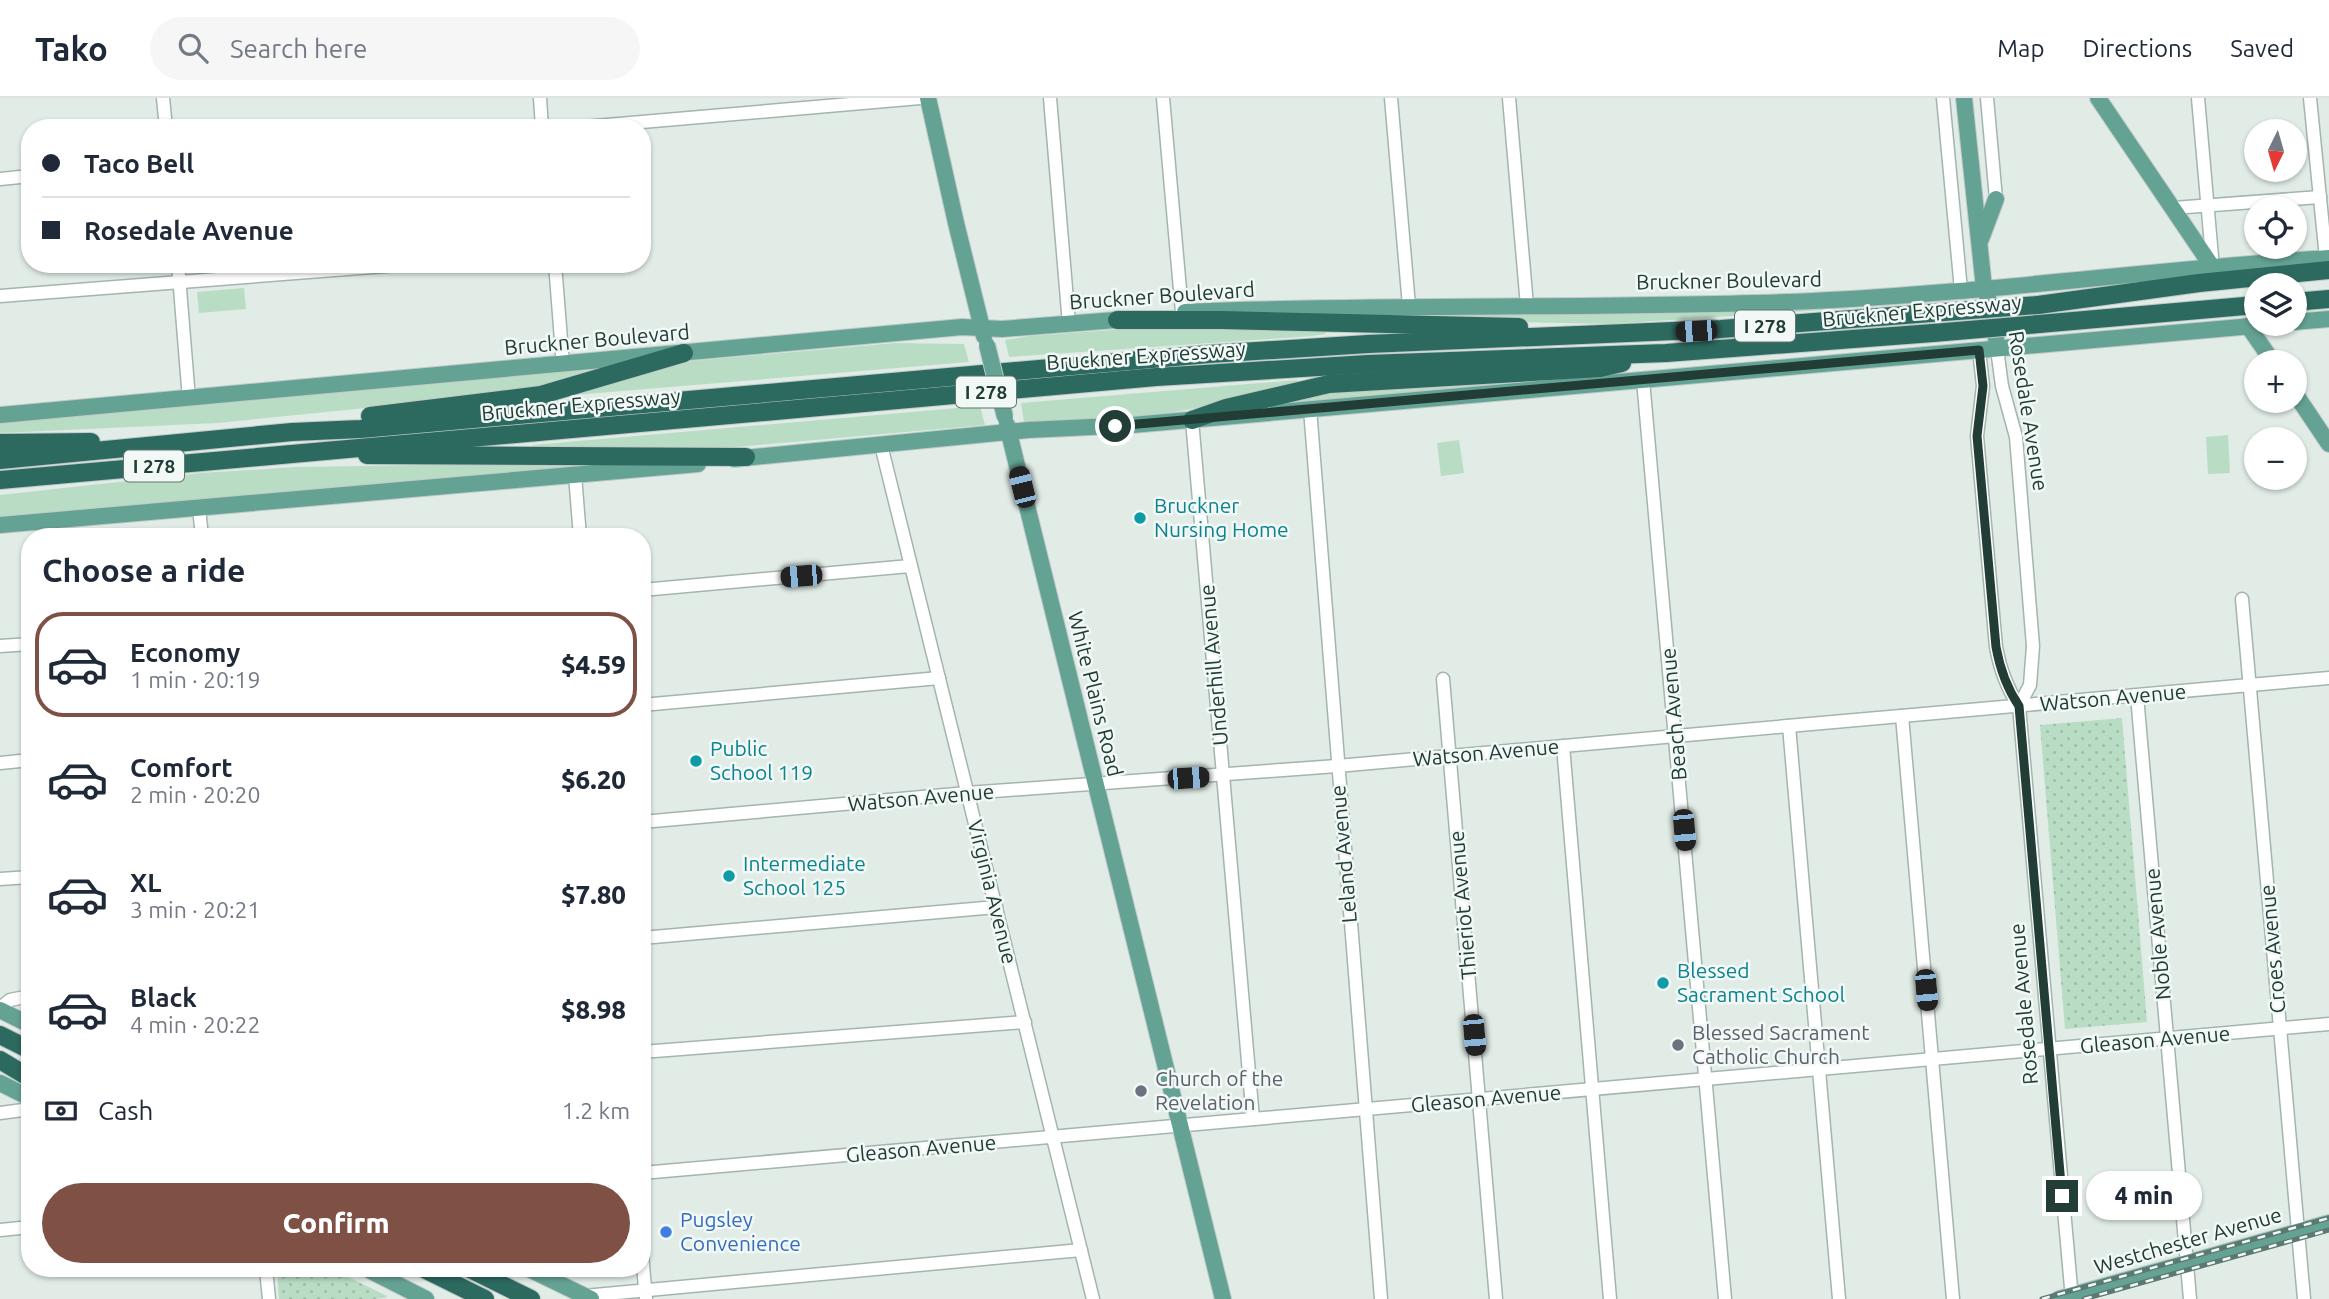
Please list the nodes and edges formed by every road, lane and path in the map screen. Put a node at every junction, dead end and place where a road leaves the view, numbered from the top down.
1 (163, 98) edge
2 (540, 98) edge
3 (920, 98) edge
4 (928, 98) edge
5 (1050, 98) edge
6 (1163, 98) edge
7 (1391, 98) edge
8 (1509, 98) edge
9 (1943, 98) edge
10 (1964, 98) edge
11 (1987, 98) edge
12 (2098, 98) edge
13 (2198, 98) edge
14 (2311, 98) edge
15 (165, 119) edge
16 (541, 119) edge
17 (651, 121) edge
18 (21, 177) edge
19 (0, 179) edge
20 (2320, 197) junction
21 (1996, 199) joint
22 (2207, 206) junction
23 (2173, 208) junction
24 (1980, 242) junction
25 (2328, 262) edge
26 (2213, 268) junction
27 (179, 273) edge
28 (289, 273) edge
29 (556, 273) edge
30 (179, 281) junction
31 (2329, 281) edge
32 (2307, 283) edge
33 (1984, 288) junction
34 (2244, 288) edge
35 (1961, 290) junction
36 (0, 296) edge
37 (2329, 299) edge
38 (2307, 301) edge
39 (2038, 305) junction
40 (1409, 306) junction
41 (1527, 306) junction
42 (2244, 306) edge
43 (1182, 312) junction
44 (2329, 319) edge
45 (1117, 320) junction
46 (2307, 321) edge
47 (1069, 324) junction
48 (2244, 326) edge
49 (1599, 335) junction
50 (985, 337) junction
51 (1997, 349) junction
52 (1979, 350) junction
53 (684, 353) junction
54 (1666, 353) junction
55 (563, 365) junction
56 (1643, 380) junction
57 (189, 399) junction
58 (2307, 407) edge
59 (1310, 409) junction
60 (0, 415) edge
61 (1192, 420) junction
62 (1007, 425) junction
63 (2325, 426) edge
64 (292, 432) junction
65 (0, 443) edge
66 (186, 444) junction
67 (2329, 444) edge
68 (881, 445) junction
69 (308, 452) junction
70 (746, 457) junction
71 (0, 460) edge
72 (575, 475) junction
73 (0, 480) edge
74 (199, 508) junction
75 (0, 525) edge
76 (201, 528) edge
77 (579, 528) edge
78 (910, 566) junction
79 (651, 589) edge
80 (2242, 599) dead end
81 (21, 645) edge
82 (0, 646) edge
83 (939, 678) junction
84 (2329, 678) edge
85 (1443, 679) dead end
86 (2250, 685) junction
87 (2137, 695) junction
88 (651, 704) edge
89 (2019, 706) junction
90 (1902, 716) junction
91 (1789, 726) junction
92 (1676, 736) junction
93 (1563, 746) junction
94 (1450, 756) junction
95 (21, 762) edge
96 (0, 763) edge
97 (1337, 766) junction
98 (1223, 775) junction
99 (1096, 784) junction
100 (967, 793) junction
101 (651, 821) edge
102 (21, 878) edge
103 (0, 879) edge
104 (996, 908) junction
105 (651, 938) edge
106 (21, 997) edge
107 (0, 1009) edge
108 (21, 1020) edge
109 (1025, 1022) junction
110 (2329, 1024) edge
111 (2280, 1029) junction
112 (0, 1035) edge
113 (2167, 1039) junction
114 (21, 1046) edge
115 (2049, 1049) junction
116 (651, 1051) edge
117 (0, 1059) edge
118 (1932, 1059) junction
119 (1819, 1069) junction
120 (21, 1071) edge
121 (1706, 1079) junction
122 (0, 1083) edge
123 (1592, 1089) junction
124 (21, 1094) edge
125 (1479, 1099) junction
126 (1366, 1109) junction
127 (21, 1111) edge
128 (0, 1113) edge
129 (1253, 1119) junction
130 (1181, 1125) junction
131 (1052, 1137) junction
132 (651, 1172) edge
133 (2329, 1223) edge
134 (21, 1228) edge
135 (0, 1230) edge
136 (2298, 1232) junction
137 (1081, 1250) junction
138 (2187, 1263) junction
139 (267, 1277) edge
140 (383, 1277) edge
141 (440, 1277) edge
142 (486, 1277) edge
143 (546, 1277) edge
144 (507, 1287) junction
145 (646, 1294) edge
146 (588, 1297) edge
147 (2067, 1298) edge
148 (269, 1299) edge
149 (426, 1299) edge
150 (485, 1299) edge
151 (531, 1299) edge
152 (539, 1299) edge
153 (1093, 1299) edge
154 (1223, 1299) edge
155 (1381, 1299) edge
156 (1496, 1299) edge
157 (1611, 1299) edge
158 (1725, 1299) edge
159 (1839, 1299) edge
160 (1953, 1299) edge
161 (2190, 1299) edge
162 (2304, 1299) edge

1 - 15 street
2 - 16 street
3 - 17 street
4 - 50 main road, White Plains Road
5 - 47 street
6 - 43 street
7 - 40 street
8 - 41 street
9 - 35 street
10 - 24 main road, Rosedale Avenue
11 - 21 street
12 - 23 main road
13 - 22 street
14 - 20 street
18 - 19 street
20 - 22 street
20 - 25 street
21 - 24 main road
22 - 23 street
22 - 26 street
23 - 26 main road
24 - 33 main road, Rosedale Avenue
25 - 26 main road, Bruckner Boulevard
25 - 39 highway
26 - 33 main road, Bruckner Boulevard
27 - 30 street
28 - 30 street
29 - 55 street
30 - 36 street
30 - 57 street
31 - 32 highway
33 - 35 main road, Bruckner Boulevard
33 - 51 main road, Rosedale Avenue
33 - 52 main road, Rosedale Avenue
34 - 39 highway, Bruckner Expressway / I 278
35 - 41 main road, Bruckner Boulevard
37 - 38 highway
39 - 49 highway, Bruckner Expressway / I 278, bridge
40 - 41 main road, Bruckner Boulevard
40 - 43 main road, Bruckner Boulevard
42 - 54 highway, Bruckner Expressway / I 278, bridge
43 - 45 main road, Bruckner Boulevard
44 - 46 main road
45 - 47 main road, Bruckner Boulevard
45 - 49 highway
47 - 50 main road, Bruckner Boulevard
48 - 51 main road
49 - 64 highway, Bruckner Expressway / I 278
50 - 53 main road, Bruckner Boulevard
50 - 62 main road, White Plains Road, bridge
51 - 52 main road
51 - 89 street, Rosedale Avenue
52 - 56 main road
52 - 89 street, Rosedale Avenue
53 - 55 main road, Bruckner Boulevard
53 - 64 highway
54 - 61 highway
54 - 69 highway, Bruckner Expressway / I 278
55 - 57 main road, Bruckner Boulevard
56 - 59 main road
56 - 92 street, Beach Avenue
57 - 60 main road, Bruckner Boulevard
58 - 63 main road
59 - 61 main road
59 - 97 street, Leland Avenue
61 - 62 main road
61 - 98 street, Underhill Avenue
62 - 68 main road
62 - 99 main road, White Plains Road
63 - 67 main road
64 - 66 highway, Bruckner Expressway / I 278
65 - 66 highway
66 - 71 highway, Bruckner Expressway / I 278
68 - 70 main road
68 - 78 street, Virginia Avenue
69 - 70 highway
69 - 73 highway, Bruckner Expressway / I 278
70 - 72 main road
72 - 74 main road
72 - 77 street
74 - 75 main road
74 - 76 street
78 - 79 street
78 - 83 street, Virginia Avenue
80 - 86 street, Croes Avenue
81 - 82 street
83 - 88 street
83 - 100 street, Virginia Avenue
84 - 86 street, Watson Avenue
85 - 94 street, Thieriot Avenue
86 - 87 street, Watson Avenue
86 - 111 street, Croes Avenue
87 - 89 street, Watson Avenue
87 - 113 street, Noble Avenue
89 - 90 street, Watson Avenue
89 - 115 street, Rosedale Avenue
90 - 91 street, Watson Avenue
90 - 118 street
91 - 92 street, Watson Avenue
91 - 119 street
92 - 93 street, Watson Avenue
92 - 121 street, Beach Avenue
93 - 94 street, Watson Avenue
93 - 123 street
94 - 97 street, Watson Avenue
94 - 125 street, Thieriot Avenue
95 - 96 street
97 - 98 street, Watson Avenue
97 - 126 street, Leland Avenue
98 - 99 street, Watson Avenue
98 - 129 street, Underhill Avenue
99 - 100 street, Watson Avenue
99 - 130 main road, White Plains Road
100 - 101 street, Watson Avenue
100 - 104 street, Virginia Avenue
102 - 103 street
104 - 105 street
104 - 109 street, Virginia Avenue
106 - 107 street
107 - 108 main road
109 - 116 street
109 - 131 street, Virginia Avenue
110 - 111 street, Gleason Avenue
111 - 113 street, Gleason Avenue
111 - 136 street, Croes Avenue
112 - 114 highway
113 - 115 street, Gleason Avenue
113 - 138 street, Noble Avenue
115 - 118 street, Gleason Avenue
115 - 147 street, Rosedale Avenue
117 - 120 highway
118 - 119 street, Gleason Avenue
118 - 160 street
119 - 121 street, Gleason Avenue
119 - 159 street
121 - 123 street, Gleason Avenue
121 - 158 street, Beach Avenue
122 - 124 main road
123 - 125 street, Gleason Avenue
123 - 157 street
125 - 126 street, Gleason Avenue
125 - 156 street, Thieriot Avenue
126 - 129 street, Gleason Avenue
126 - 155 street, Leland Avenue
127 - 128 street
129 - 130 street, Gleason Avenue
130 - 131 street, Gleason Avenue
130 - 154 main road, White Plains Road
131 - 132 street, Gleason Avenue
131 - 137 street, Virginia Avenue
133 - 136 main road, Westchester Avenue
134 - 135 street
136 - 138 main road, Westchester Avenue
136 - 162 street, Croes Avenue
137 - 145 street
137 - 153 street, Virginia Avenue
138 - 147 main road, Westchester Avenue
138 - 161 street, Noble Avenue
139 - 148 street
140 - 149 main road
141 - 150 highway
142 - 144 highway
143 - 146 main road
144 - 151 highway
144 - 152 highway
145 - 146 street

